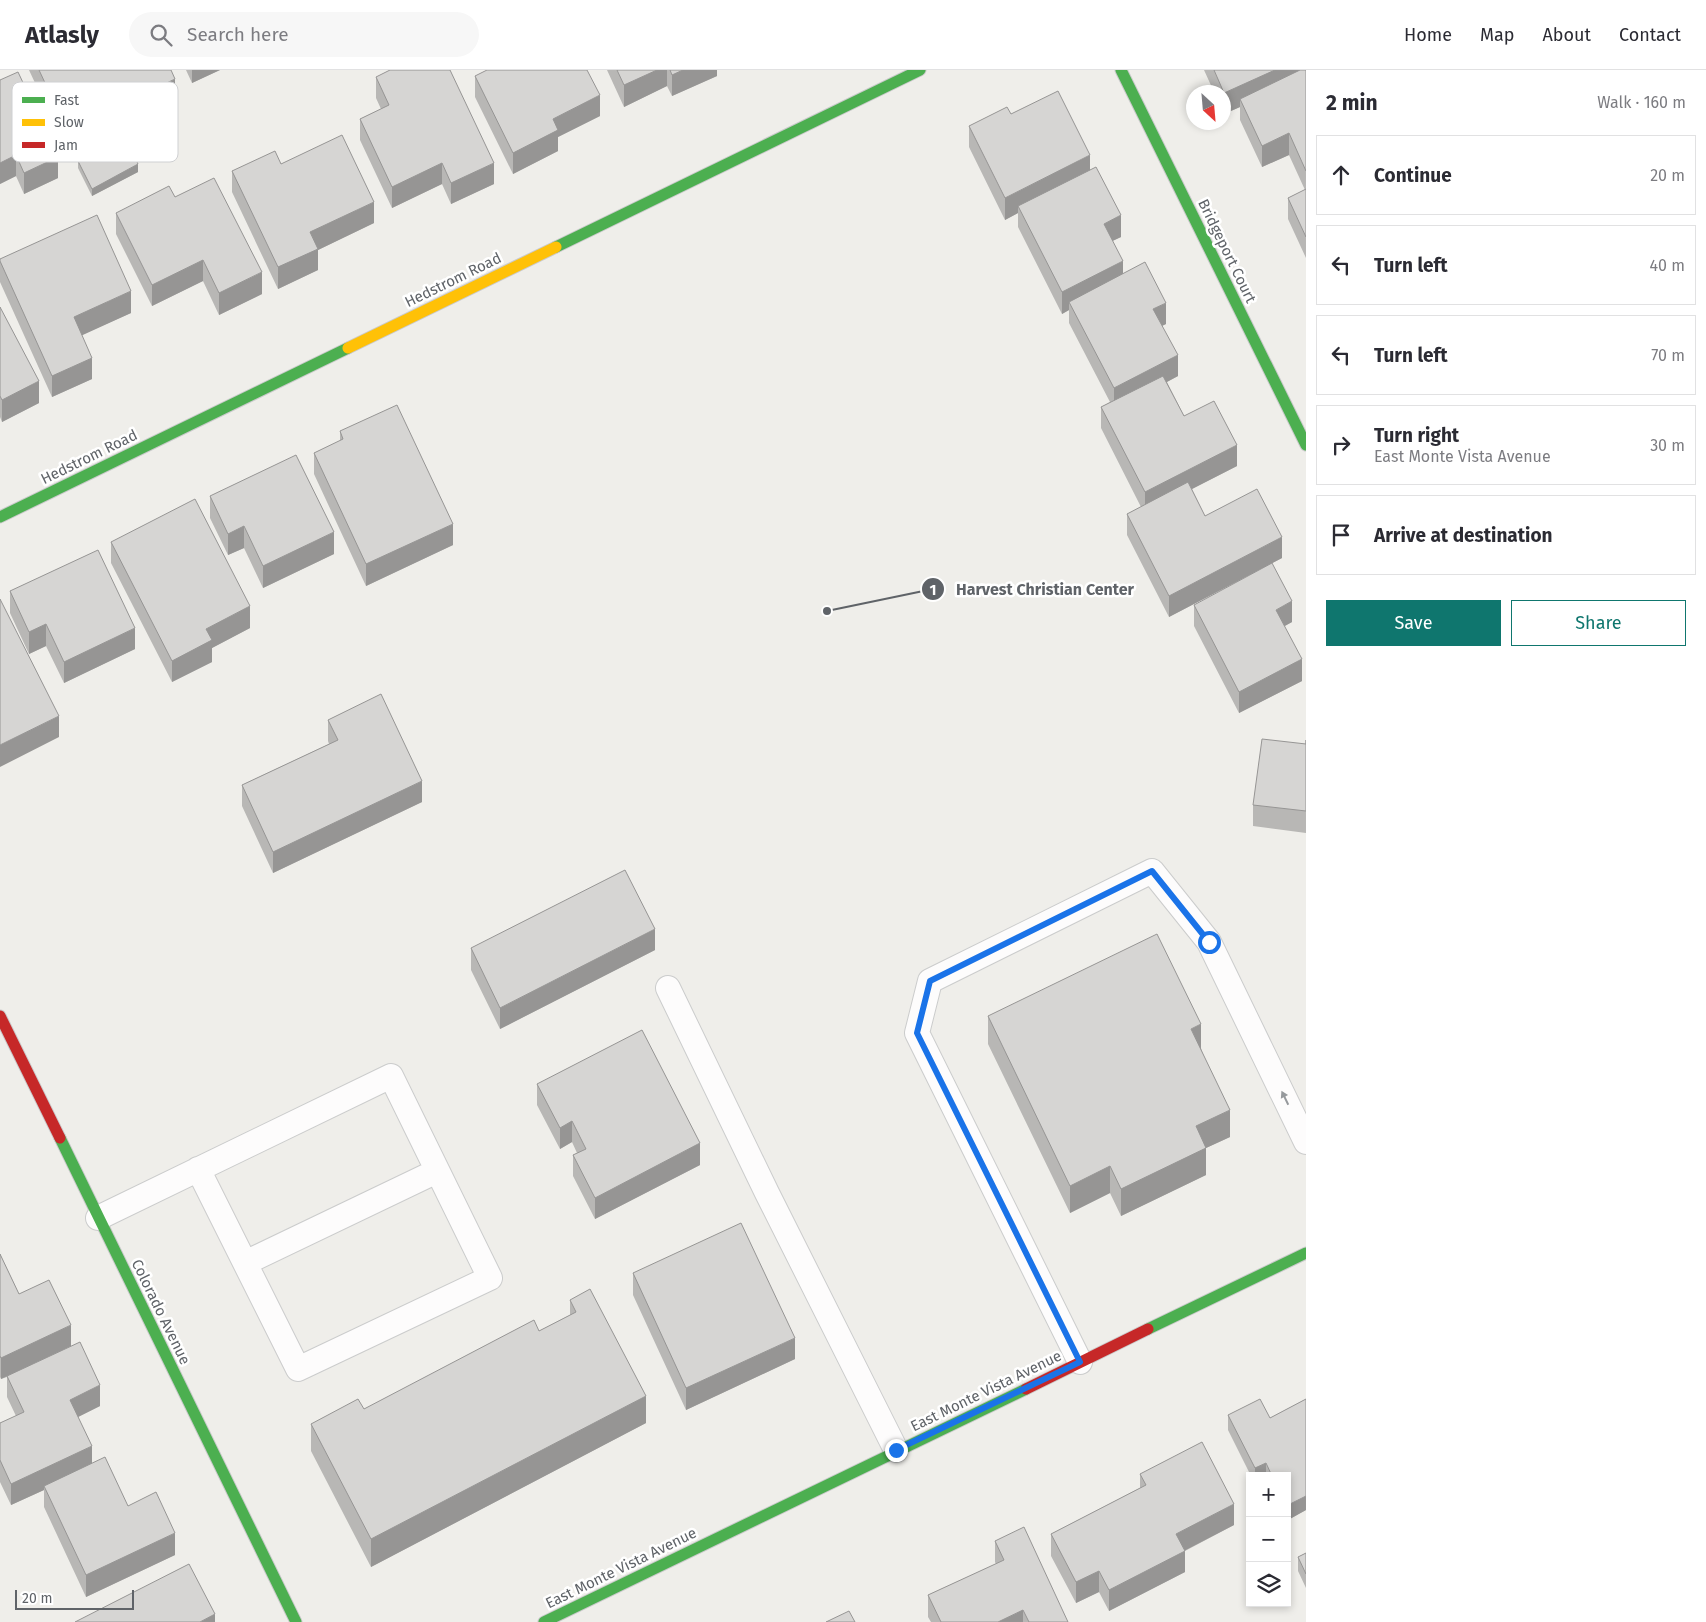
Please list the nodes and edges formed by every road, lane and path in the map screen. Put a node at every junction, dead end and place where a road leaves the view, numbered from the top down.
1 (920, 70) edge
2 (1121, 70) edge
3 (1306, 445) edge
4 (0, 517) edge
5 (668, 988) dead end
6 (0, 1016) edge
7 (1306, 1142) edge
8 (198, 1169) junction
9 (437, 1171) junction
10 (98, 1218) junction
11 (1306, 1253) edge
12 (245, 1264) junction
13 (1080, 1362) junction
14 (896, 1450) junction
15 (296, 1622) edge
16 (544, 1622) edge

1 - 4 street, Hedstrom Road
2 - 3 street, Bridgeport Court
5 - 14 lane
6 - 10 street, Colorado Avenue
7 -> 13 lane
8 - 9 lane
8 - 10 lane
8 - 12 lane
9 - 12 lane
9 - 12 lane
10 - 15 street, Colorado Avenue
11 - 13 street, East Monte Vista Avenue
13 - 14 street, East Monte Vista Avenue
14 - 16 street, East Monte Vista Avenue

